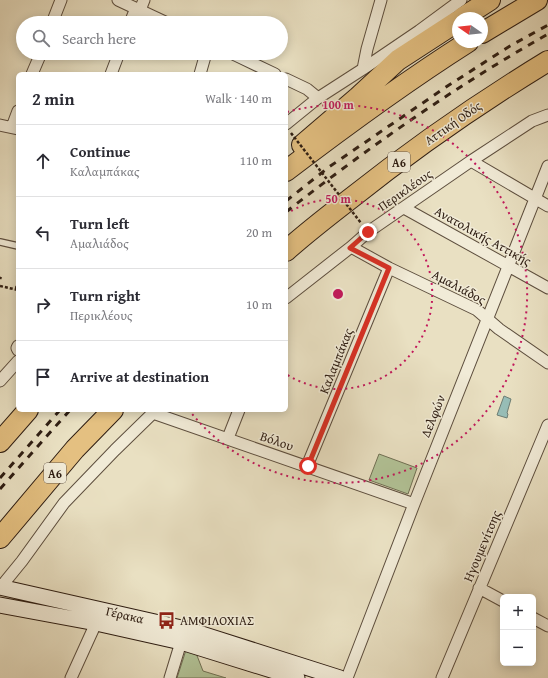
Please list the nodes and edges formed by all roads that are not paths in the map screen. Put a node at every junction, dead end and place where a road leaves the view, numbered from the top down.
1 (61, 0) edge
2 (118, 0) edge
3 (381, 0) edge
4 (461, 0) edge
5 (490, 0) edge
6 (537, 0) edge
7 (140, 6) edge
8 (471, 12) edge
9 (55, 16) edge
10 (134, 16) edge
11 (156, 16) edge
12 (452, 25) edge
13 (488, 29) edge
14 (459, 48) edge
15 (37, 60) edge
16 (116, 60) edge
17 (204, 60) edge
18 (246, 60) edge
19 (548, 61) edge
20 (363, 69) junction
21 (33, 72) edge
22 (112, 72) edge
23 (201, 72) edge
24 (271, 72) edge
25 (548, 72) edge
26 (288, 80) edge
27 (517, 80) junction
28 (318, 98) junction
29 (548, 115) edge
30 (0, 125) edge
31 (15, 128) edge
32 (289, 128) edge
33 (288, 156) edge
34 (471, 161) junction
35 (548, 166) edge
36 (288, 170) edge
37 (535, 199) junction
38 (548, 206) edge
39 (404, 208) junction
40 (0, 242) edge
41 (16, 246) edge
42 (350, 248) junction
43 (288, 249) edge
44 (508, 266) junction
45 (389, 268) junction
46 (548, 288) edge
47 (288, 296) edge
48 (487, 319) junction
49 (16, 363) edge
50 (548, 363) edge
51 (0, 381) edge
52 (26, 412) edge
53 (111, 412) edge
54 (154, 412) edge
55 (158, 412) edge
56 (238, 412) edge
57 (548, 425) edge
58 (228, 438) junction
59 (0, 442) edge
60 (308, 466) junction
61 (414, 504) junction
62 (0, 538) edge
63 (0, 588) edge
64 (479, 588) junction
65 (500, 599) edge
66 (0, 605) edge
67 (536, 620) edge
68 (96, 623) junction
69 (548, 626) edge
70 (181, 642) junction
71 (71, 678) edge
72 (170, 678) edge
73 (297, 678) edge
74 (340, 678) edge
75 (346, 678) edge
76 (442, 678) edge

1 - 9 street
2 - 7 street
3 - 20 street
4 - 20 street
5 - 8 highway
6 - 13 highway
7 - 10 street
7 - 11 street
12 - 33 highway
14 - 36 highway
15 - 21 street
16 - 22 street
17 - 23 street
18 - 24 street
19 - 27 highway, Αττική Οδός / Α6
20 - 28 street
25 - 27 highway
26 - 28 street
27 - 43 highway, Αττική Οδός / Α6
28 - 32 street
29 - 34 street, Περικλέους
30 - 31 street
34 - 37 street
34 - 39 street, Περικλέους
35 - 37 street, Δελφών
37 - 38 street
37 - 44 street, Δελφών
39 - 42 street, Περικλέους
39 - 44 street, Ανατολικής Αττικής
40 - 41 lane
42 - 45 street, Αμαλιάδος
42 - 47 street, Περικλέους
44 - 46 street, Ανατολικής Αττικής
44 - 48 street, Δελφών
45 - 48 street, Αμαλιάδος
45 - 60 street, Καλαμπάκας
48 - 50 street, Αμαλιάδος
48 - 61 street, Δελφών
49 - 51 street
52 - 59 highway
53 - 62 highway, Α6
54 - 63 street
55 - 58 street, Βόλου
56 - 58 street
57 - 64 street, Ηγουμενίτσης
58 - 60 street, Βόλου
60 - 61 street, Βόλου
61 - 75 street, Δελφών
63 - 74 street, Γέρακα
64 - 65 street
64 - 76 street, Ηγουμενίτσης
66 - 68 street, Γέρακα
67 - 69 street
68 - 70 street, Γέρακα
68 - 71 street
70 - 72 street
70 - 73 street, Γέρακα

